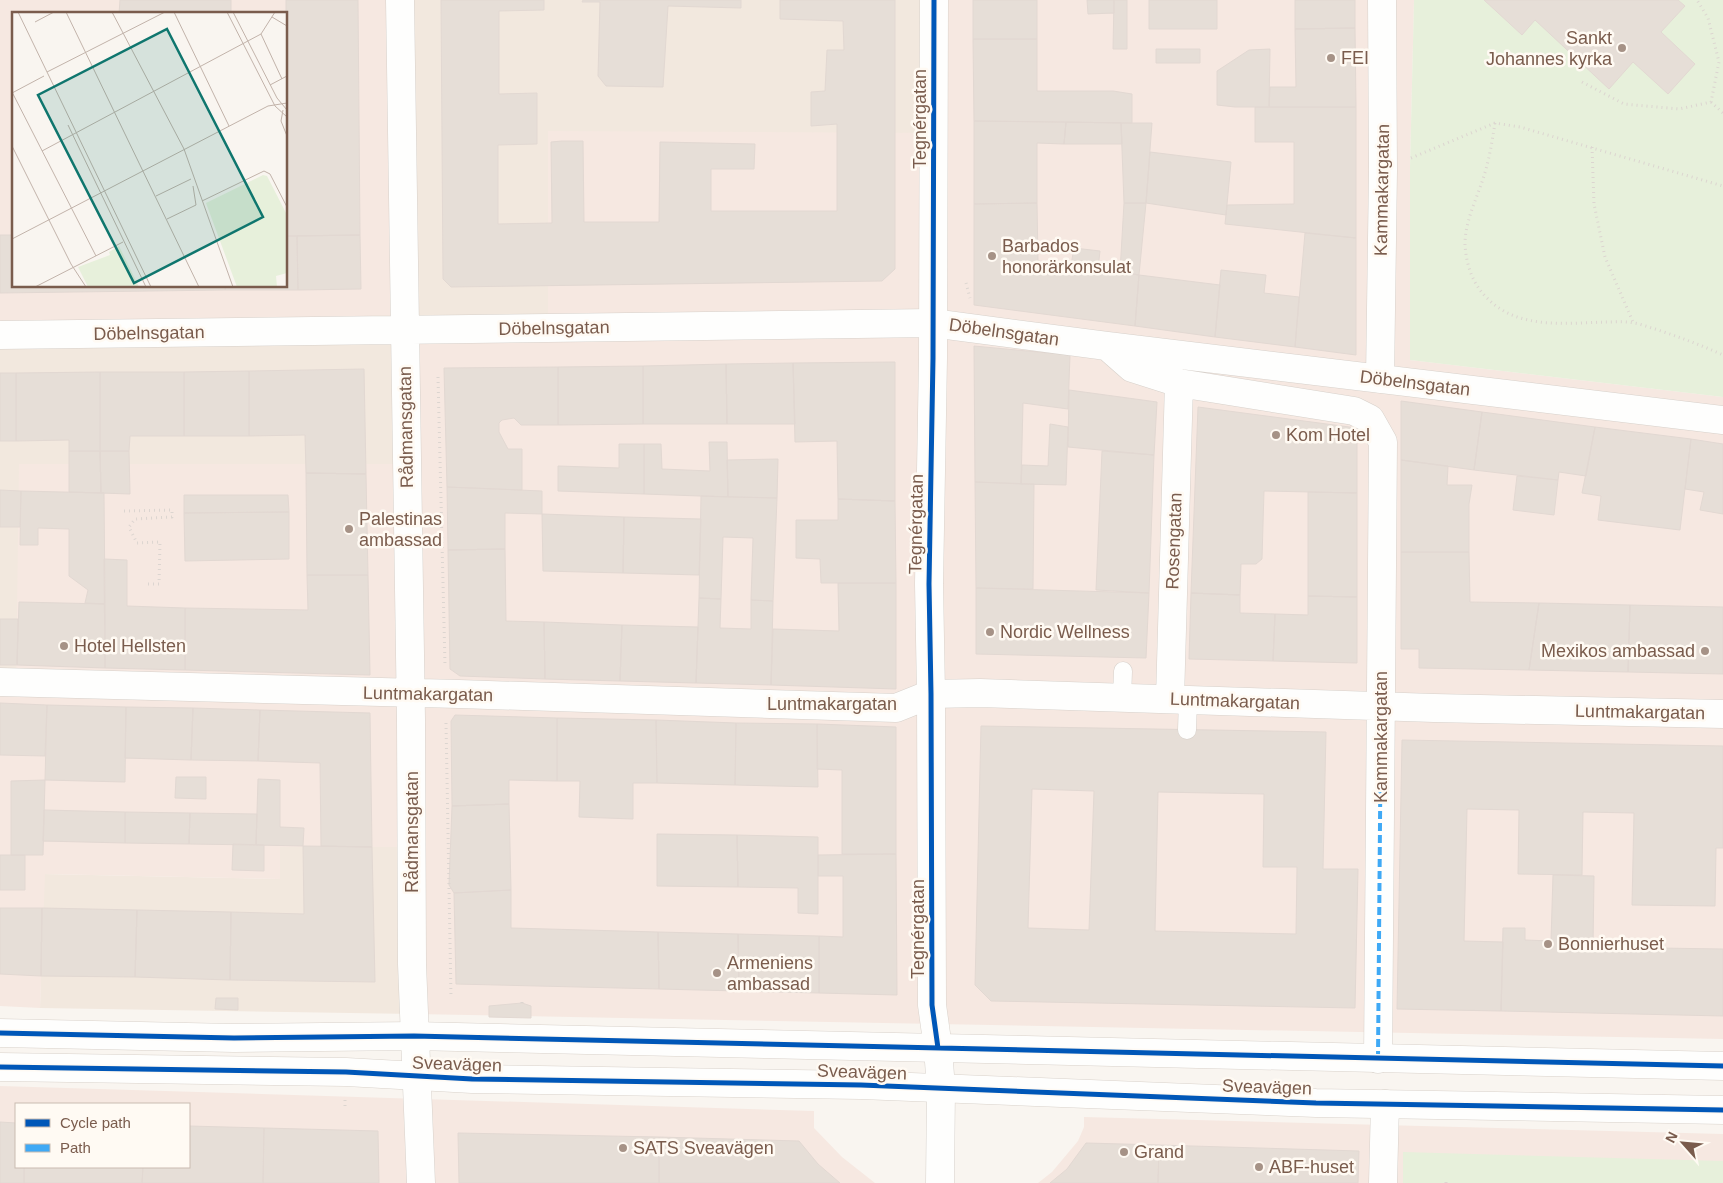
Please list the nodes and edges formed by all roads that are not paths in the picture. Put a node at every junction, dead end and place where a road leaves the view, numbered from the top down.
1 (400, 0) edge
2 (934, 0) edge
3 (1382, 0) edge
4 (932, 323) junction
5 (404, 330) junction
6 (0, 335) edge
7 (1107, 346) junction
8 (1380, 379) junction
9 (1179, 384) junction
10 (1370, 419) joint
11 (1723, 420) edge
12 (1123, 671) dead end
13 (0, 682) edge
14 (411, 693) junction
15 (931, 694) junction
16 (1122, 698) junction
17 (1179, 700) junction
18 (1381, 706) junction
19 (1723, 714) edge
20 (1187, 730) dead end
21 (0, 1033) edge
22 (414, 1036) junction
23 (938, 1048) junction
24 (1378, 1059) junction
25 (1723, 1066) edge
26 (0, 1067) edge
27 (418, 1076) junction
28 (941, 1089) junction
29 (1385, 1104) junction
30 (1723, 1110) edge
31 (422, 1183) edge
32 (940, 1183) edge
33 (1383, 1183) edge

1 - 5 street, Rådmansgatan
2 - 4 street, Tegnérgatan
3 - 8 street, Kammakargatan
4 - 5 street, Döbelnsgatan
4 - 7 street, Döbelnsgatan
4 - 15 street, Tegnérgatan
5 - 6 street, Döbelnsgatan
5 - 14 street, Rådmansgatan
7 - 8 street, Döbelnsgatan
7 - 9 street, Döbelnsgatan
8 - 11 street, Döbelnsgatan
9 - 10 street, Döbelnsgatan
9 - 17 street, Rosengatan
10 - 18 street, Kammakargatan
12 - 16 lane
13 - 14 street, Luntmakargatan
14 - 15 street, Luntmakargatan
14 - 22 street, Rådmansgatan
15 - 16 street, Luntmakargatan
15 - 23 street, Tegnérgatan
16 - 17 street, Luntmakargatan
17 - 18 street, Luntmakargatan
17 - 20 lane
18 - 19 street, Luntmakargatan
18 - 24 street, Kammakargatan
21 - 22 street, Sveavägen
22 - 23 street, Sveavägen
22 - 27 street, Rådmansgatan
23 - 24 street, Sveavägen
23 - 28 street, Tegnérgatan
24 - 25 street, Sveavägen
26 - 27 street, Sveavägen
27 - 28 street, Sveavägen
27 - 31 street, Rådmansgatan
28 - 29 street, Sveavägen
28 - 32 street, Tegnérgatan
29 - 30 street, Sveavägen
29 - 33 street

